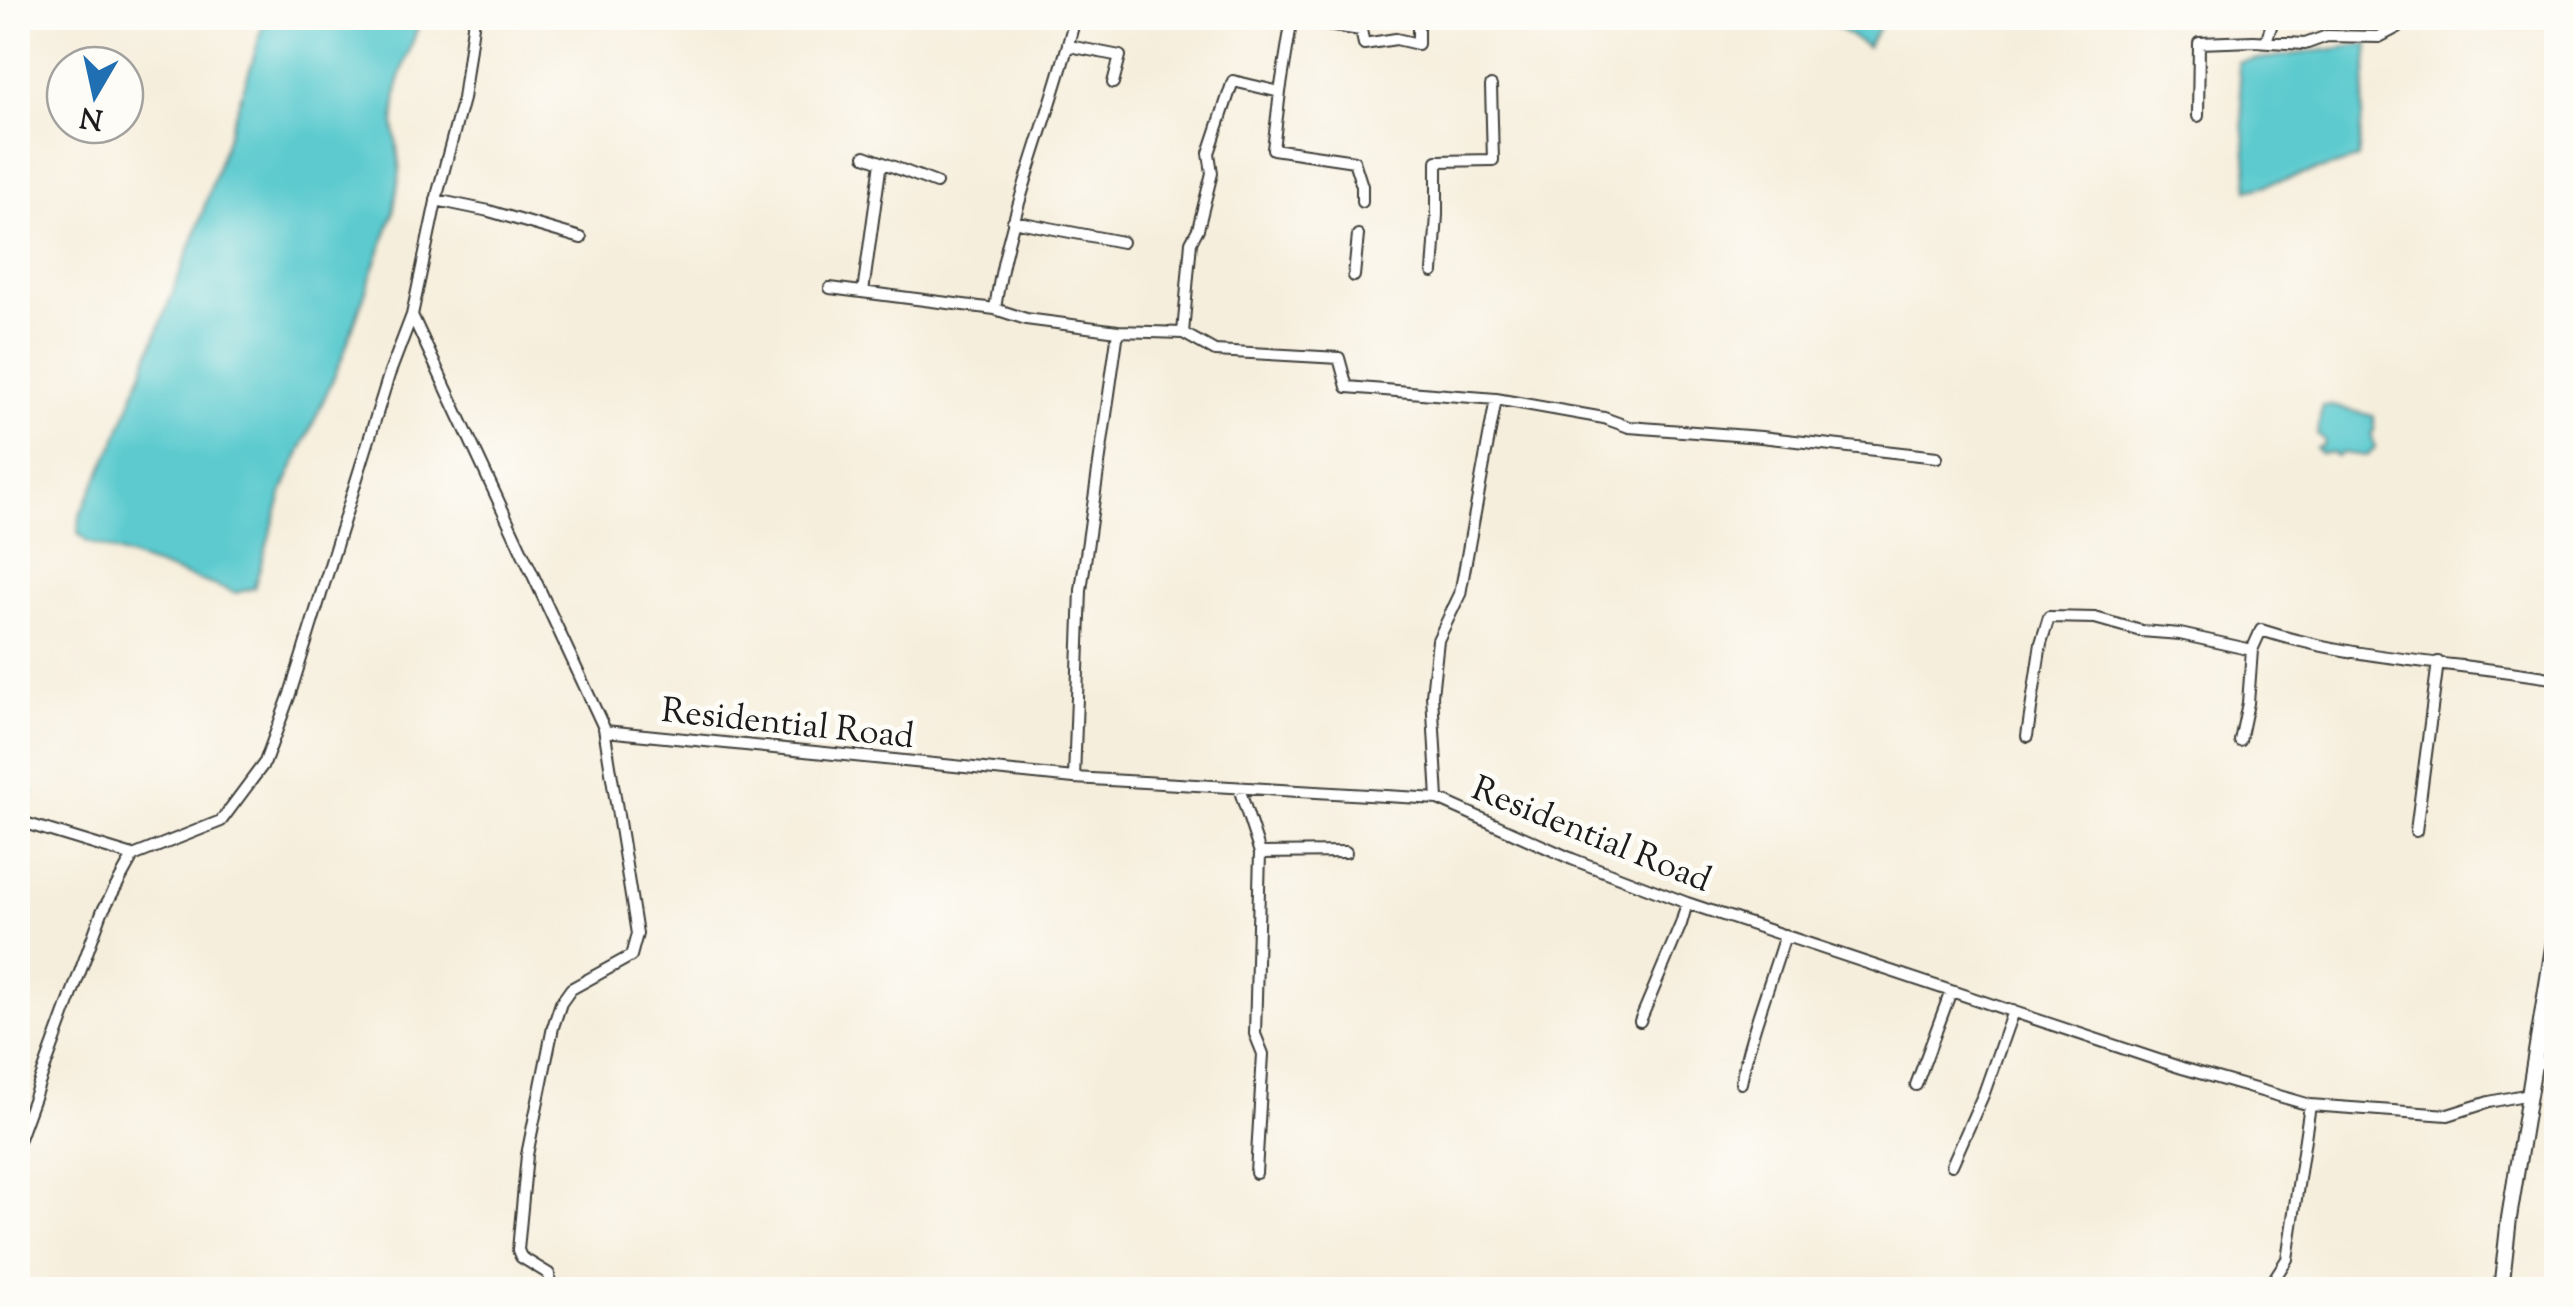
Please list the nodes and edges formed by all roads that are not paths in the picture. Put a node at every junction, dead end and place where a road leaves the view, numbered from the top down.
1 (474, 18) edge
2 (1076, 18) edge
3 (1418, 18) edge
4 (2274, 18) edge
5 (2414, 18) edge
6 (1292, 19) edge
7 (2266, 42) junction
8 (1068, 46) junction
9 (1113, 83) dead end
10 (1491, 86) dead end
11 (1280, 92) junction
12 (2198, 116) dead end
13 (865, 156) dead end
14 (881, 162) junction
15 (936, 183) dead end
16 (436, 200) junction
17 (1362, 202) dead end
18 (1013, 221) junction
19 (1358, 235) dead end
20 (580, 238) dead end
21 (1122, 242) dead end
22 (1432, 272) dead end
23 (1354, 276) dead end
24 (830, 288) dead end
25 (863, 292) junction
26 (995, 310) junction
27 (412, 315) junction
28 (1118, 331) junction
29 (1183, 333) junction
30 (1496, 399) junction
31 (1937, 457) dead end
32 (2252, 650) junction
33 (2438, 662) junction
34 (2556, 678) edge
35 (604, 731) junction
36 (2026, 736) dead end
37 (2240, 741) dead end
38 (1074, 778) junction
39 (1239, 788) junction
40 (1438, 800) junction
41 (18, 821) edge
42 (2416, 831) dead end
43 (1346, 852) dead end
44 (1260, 853) junction
45 (132, 856) junction
46 (1687, 903) junction
47 (2556, 929) edge
48 (1784, 935) junction
49 (1951, 991) junction
50 (2012, 1012) junction
51 (1640, 1021) dead end
52 (2535, 1062) junction
53 (2556, 1065) edge
54 (1741, 1083) dead end
55 (1916, 1086) dead end
56 (2530, 1094) junction
57 (2310, 1104) junction
58 (18, 1141) edge
59 (1952, 1165) dead end
60 (1256, 1173) dead end
61 (550, 1290) edge
62 (2267, 1290) edge
63 (2501, 1290) edge

1 - 16 street
2 - 8 street
3 - 6 street
4 - 7 street
5 - 7 street
6 - 11 street
7 - 12 street
8 - 9 street
8 - 18 street
10 - 22 street
11 - 17 street
11 - 29 street
13 - 14 street
14 - 15 street
14 - 25 street
16 - 20 street
16 - 27 street
18 - 21 street
18 - 26 street
19 - 23 street
24 - 25 street
25 - 26 street
26 - 28 street
27 - 35 street
27 - 45 street
28 - 29 street
28 - 38 street
29 - 30 street
30 - 31 street
30 - 40 street
32 - 33 street
32 - 36 street
32 - 37 street
33 - 34 street
33 - 42 street
35 - 38 street, Residential Road
35 - 61 street
38 - 39 street, Residential Road
39 - 40 street, Residential Road
39 - 44 street
40 - 46 street, Residential Road
41 - 45 street
43 - 44 street
44 - 60 street
45 - 58 street
46 - 48 street, Residential Road
46 - 51 street
47 - 52 main road
48 - 49 street, Residential Road
48 - 54 street
49 - 50 street, Residential Road
49 - 55 street
50 - 57 street, Residential Road
50 - 59 street
52 - 53 street
52 - 56 main road
56 - 57 street, Residential Road
56 - 63 main road
57 - 62 street

